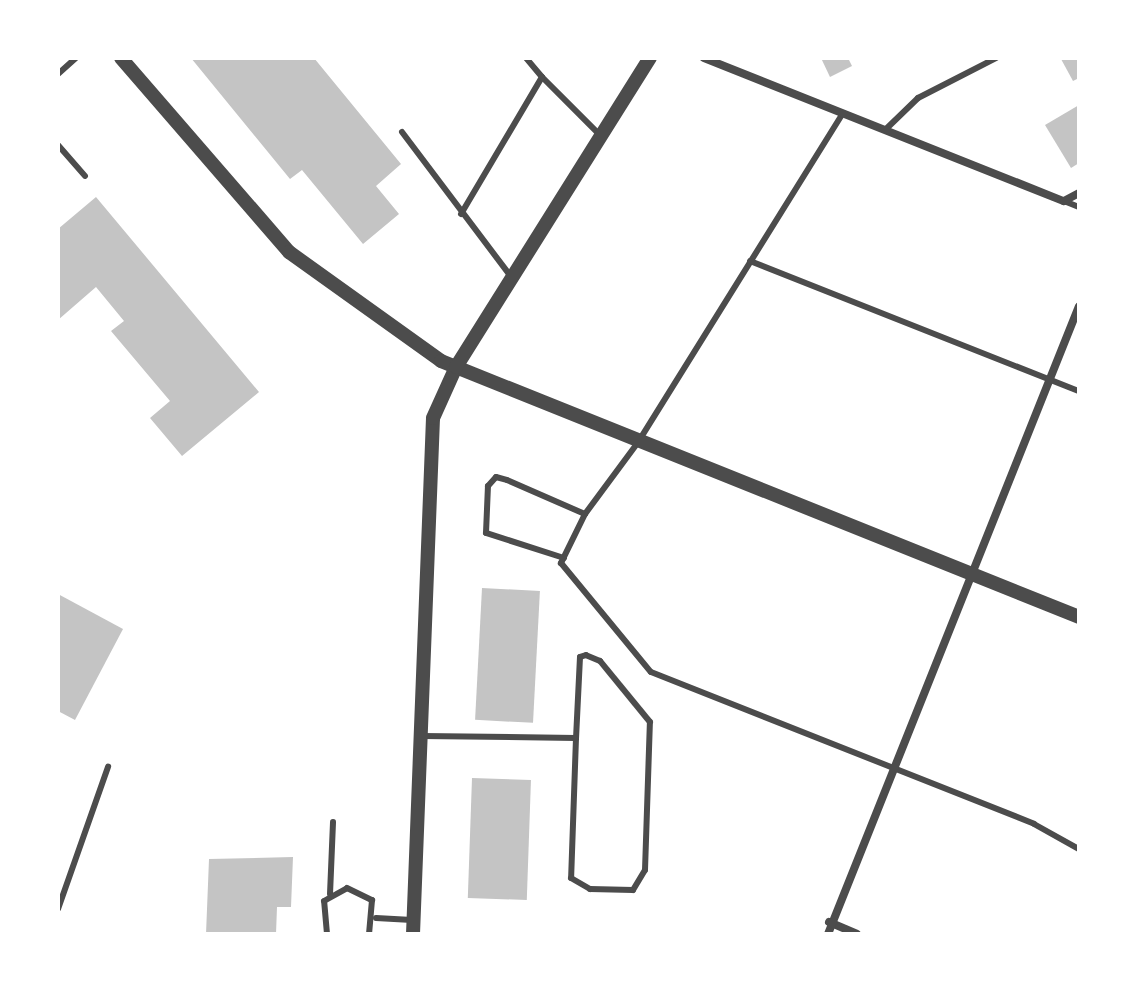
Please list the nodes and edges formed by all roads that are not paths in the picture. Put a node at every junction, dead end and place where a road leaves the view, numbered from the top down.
1 (76, 58) edge
2 (121, 58) edge
3 (650, 58) edge
4 (704, 58) edge
5 (996, 58) edge
6 (529, 59) edge
7 (58, 74) edge
8 (542, 77) junction
9 (843, 113) junction
10 (885, 130) junction
11 (402, 132) dead end
12 (601, 136) junction
13 (58, 145) edge
14 (85, 176) dead end
15 (1079, 193) edge
16 (1064, 201) junction
17 (1079, 207) edge
18 (461, 214) junction
19 (750, 261) junction
20 (512, 278) junction
21 (1079, 306) edge
22 (456, 367) junction
23 (1050, 381) junction
24 (1079, 391) edge
25 (639, 441) junction
26 (585, 514) junction
27 (564, 558) junction
28 (971, 575) junction
29 (1079, 617) edge
30 (422, 736) junction
31 (576, 738) junction
32 (108, 767) dead end
33 (893, 769) junction
34 (333, 822) dead end
35 (1079, 849) edge
36 (330, 894) junction
37 (58, 909) edge
38 (376, 918) junction
39 (829, 922) junction
40 (413, 927) edge
41 (327, 934) edge
42 (369, 934) edge
43 (828, 934) edge
44 (857, 934) edge

1 - 7 lane
2 - 22 street
3 - 12 street
4 - 9 street
5 - 10 lane
6 - 8 lane
8 - 12 lane
8 - 18 lane
9 - 10 street
9 - 19 lane
10 - 16 street
11 - 18 lane
12 - 20 street
13 - 14 lane
15 - 16 street
16 - 17 lane
18 - 20 lane
19 - 23 lane
19 - 25 lane
20 - 22 street
21 - 23 street
22 - 25 street
22 - 30 street
23 - 24 lane
23 - 28 street
25 - 26 lane
25 - 28 street
26 - 27 lane
26 - 27 lane
27 - 33 lane
28 - 29 street
28 - 33 street
30 - 31 lane
30 - 40 street
31 - 31 lane
32 - 37 lane
33 - 35 lane
33 - 39 street
34 - 36 lane
36 - 38 lane
36 - 41 lane
38 - 40 lane
38 - 42 lane
39 - 43 street
39 - 44 street

